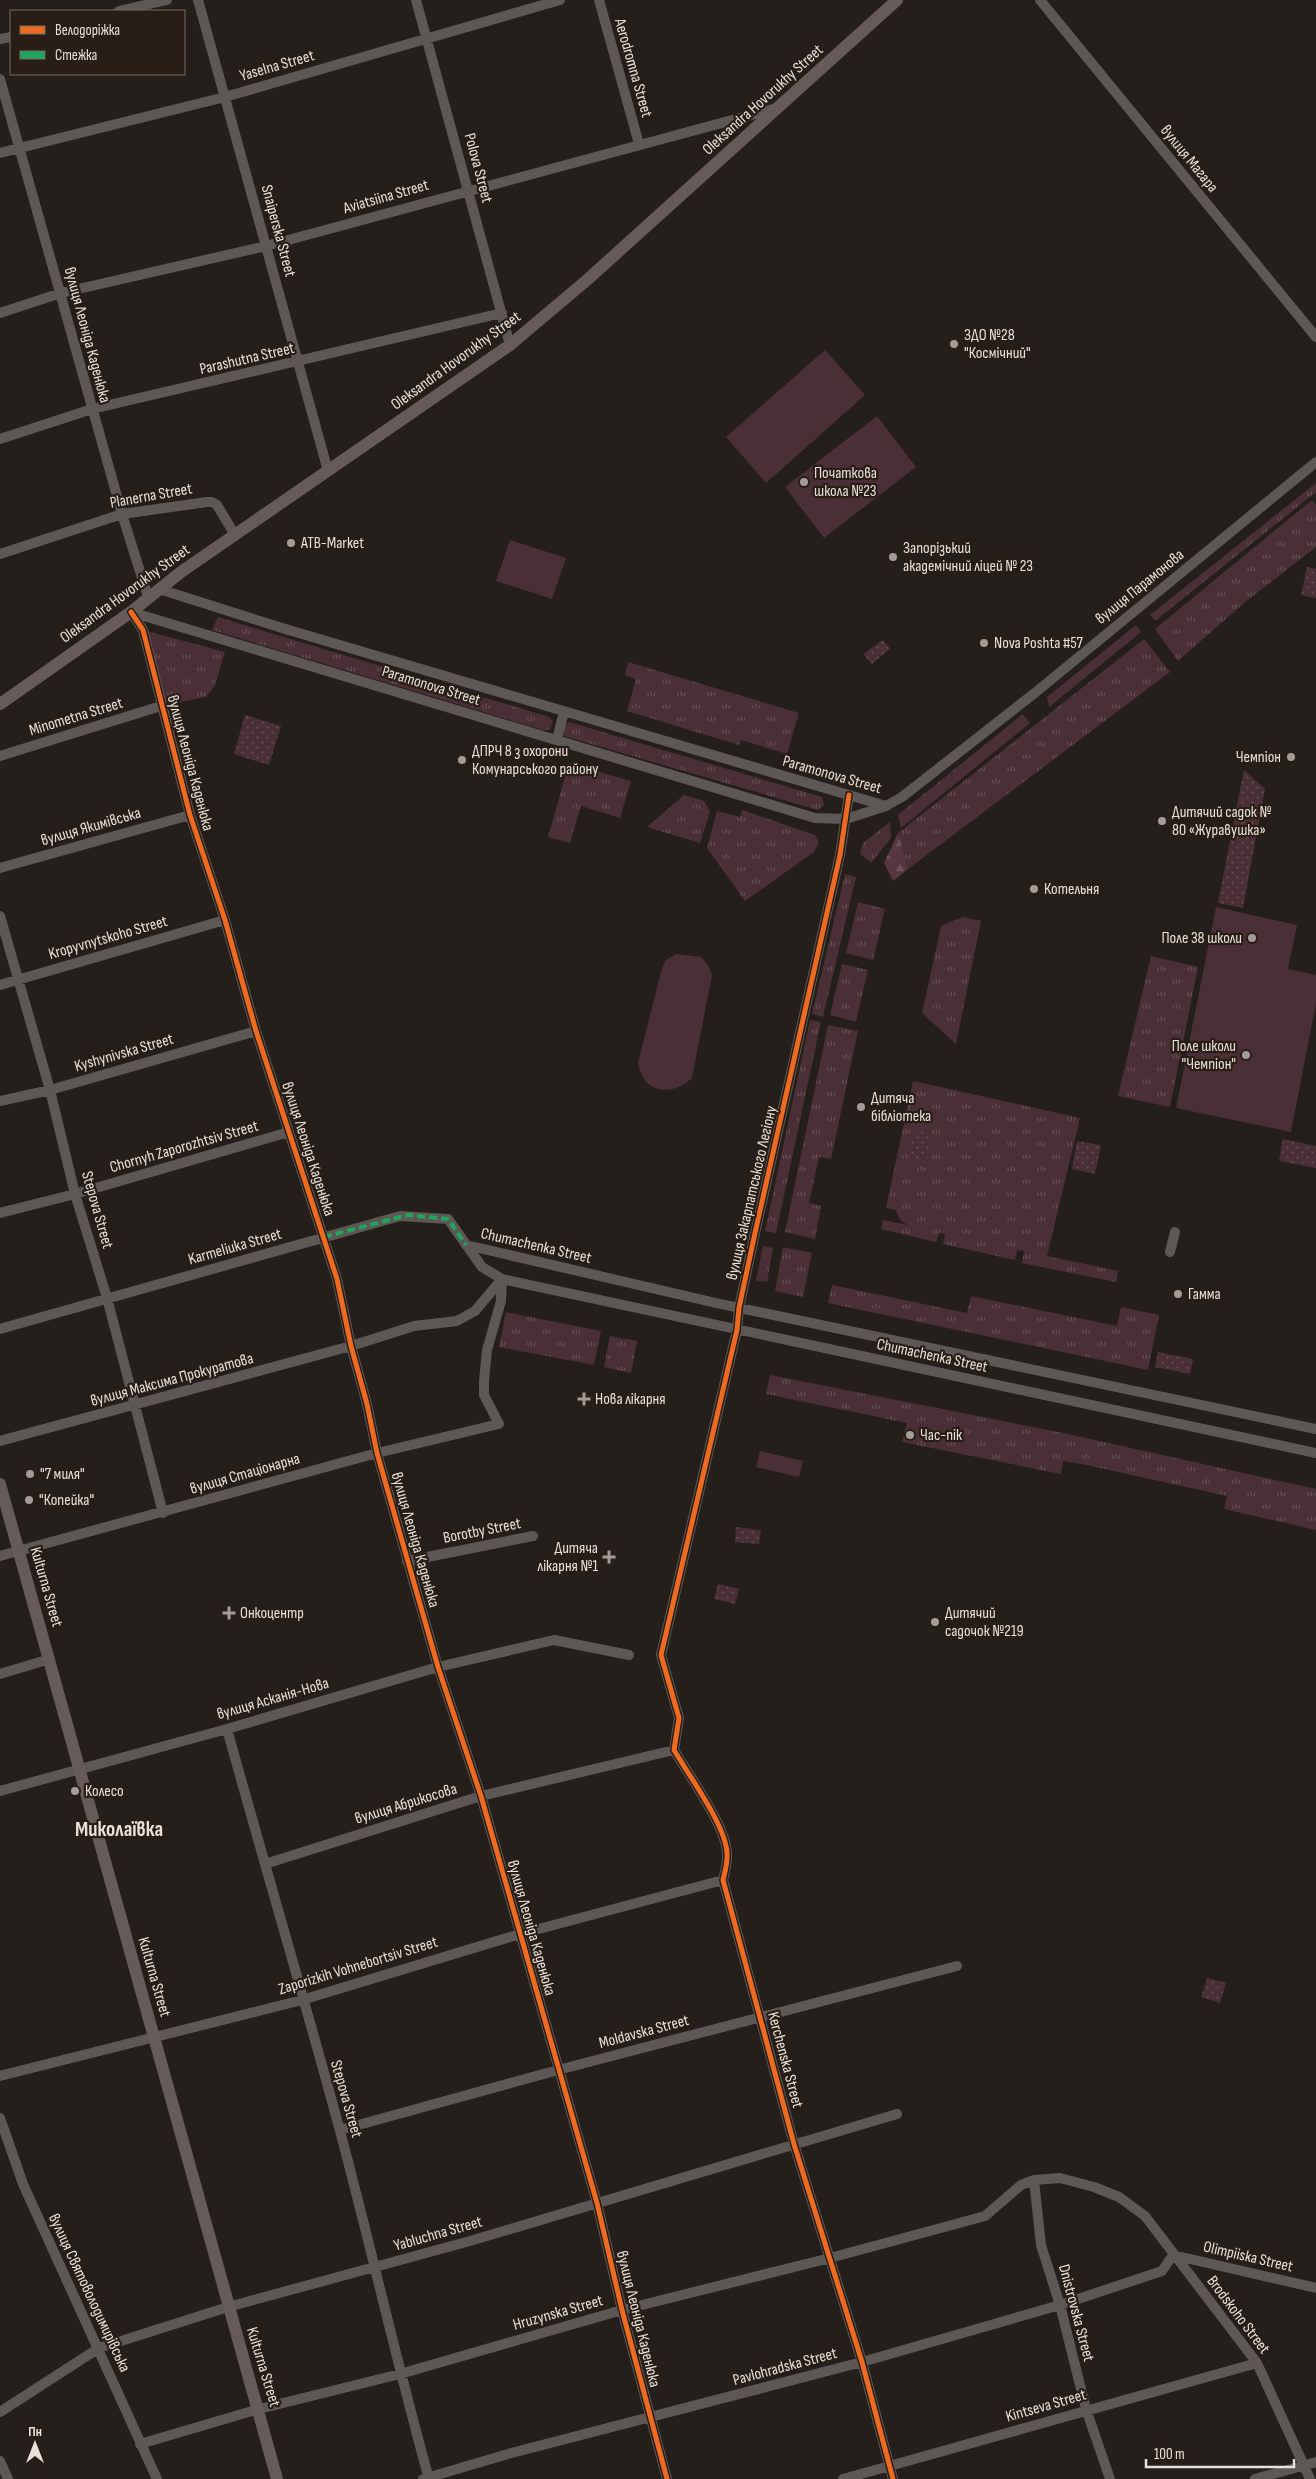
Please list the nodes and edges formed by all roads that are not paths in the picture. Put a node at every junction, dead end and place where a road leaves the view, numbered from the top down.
1 (167, 0) edge
2 (198, 0) edge
3 (416, 0) edge
4 (560, 0) edge
5 (599, 0) edge
6 (897, 0) edge
7 (1040, 0) edge
8 (123, 10) edge
9 (426, 38) junction
10 (0, 79) edge
11 (225, 97) junction
12 (780, 107) junction
13 (639, 144) junction
14 (19, 147) junction
15 (0, 153) edge
16 (468, 190) junction
17 (266, 246) junction
18 (61, 293) junction
19 (0, 313) edge
20 (502, 313) junction
21 (1316, 337) edge
22 (510, 345) junction
23 (299, 362) junction
24 (92, 409) junction
25 (0, 439) edge
26 (1316, 462) edge
27 (328, 471) junction
28 (122, 514) junction
29 (234, 535) junction
30 (0, 554) edge
31 (158, 589) junction
32 (148, 597) junction
33 (131, 612) junction
34 (0, 704) edge
35 (161, 706) junction
36 (564, 712) junction
37 (556, 740) junction
38 (0, 756) edge
39 (850, 795) junction
40 (886, 806) junction
41 (190, 815) junction
42 (846, 819) junction
43 (0, 868) edge
44 (0, 916) edge
45 (225, 920) junction
46 (18, 980) junction
47 (0, 984) edge
48 (256, 1031) junction
49 (50, 1090) junction
50 (0, 1101) edge
51 (289, 1132) junction
52 (75, 1194) junction
53 (0, 1214) edge
54 (1175, 1232) dead end
55 (324, 1237) junction
56 (466, 1245) junction
57 (1170, 1252) dead end
58 (502, 1279) junction
59 (107, 1298) junction
60 (739, 1308) junction
61 (0, 1329) edge
62 (737, 1330) junction
63 (351, 1346) junction
64 (136, 1406) junction
65 (1316, 1429) edge
66 (0, 1441) edge
67 (377, 1453) junction
68 (1316, 1453) edge
69 (0, 1484) edge
70 (163, 1513) junction
71 (533, 1536) dead end
72 (18, 1551) junction
73 (0, 1556) edge
74 (407, 1561) junction
75 (629, 1655) dead end
76 (50, 1659) junction
77 (438, 1667) junction
78 (0, 1674) edge
79 (226, 1729) junction
80 (674, 1750) junction
81 (79, 1769) junction
82 (0, 1791) edge
83 (481, 1796) junction
84 (264, 1864) junction
85 (723, 1880) junction
86 (520, 1934) junction
87 (957, 1966) dead end
88 (302, 2000) junction
89 (760, 2017) junction
90 (154, 2038) junction
91 (558, 2070) junction
92 (0, 2076) edge
93 (897, 2114) dead end
94 (0, 2118) edge
95 (340, 2130) junction
96 (794, 2144) junction
97 (1034, 2180) junction
98 (597, 2203) junction
99 (1173, 2255) junction
100 (830, 2258) junction
101 (376, 2267) junction
102 (1316, 2288) edge
103 (1060, 2305) junction
104 (228, 2307) junction
105 (622, 2310) junction
106 (99, 2348) junction
107 (862, 2362) junction
108 (1257, 2363) junction
109 (400, 2374) junction
110 (1086, 2409) junction
111 (259, 2410) junction
112 (0, 2412) edge
113 (650, 2418) junction
114 (140, 2444) junction
115 (0, 2461) edge
116 (1311, 2463) edge
117 (890, 2467) junction
118 (427, 2478) edge
119 (8, 2479) edge
120 (157, 2479) edge
121 (277, 2479) edge
122 (667, 2479) edge
123 (844, 2479) edge
124 (893, 2479) edge
125 (1110, 2479) edge
126 (1255, 2479) edge
127 (1310, 2479) edge

1 - 8 street
2 - 11 street, Snaiperska Street
3 - 9 street, Polova Street
4 - 9 street, Yaselna Street
5 - 13 street, Aerodromna Street
6 - 12 main road, Oleksandra Hovorukhy Street
7 - 21 street, вулиця Магара
9 - 11 street, Yaselna Street
9 - 16 street, Polova Street
10 - 14 street, вулиця Леоніда Каденюка
11 - 14 street, Yaselna Street
11 - 17 street, Snaiperska Street
12 - 13 street, Aviatsiina Street
12 - 22 main road, Oleksandra Hovorukhy Street
13 - 16 street, Aviatsiina Street
14 - 15 street, Yaselna Street
14 - 18 street, вулиця Леоніда Каденюка
16 - 17 street, Aviatsiina Street
16 - 20 street, Polova Street
17 - 18 street, Aviatsiina Street
17 - 23 street, Snaiperska Street
18 - 19 street, Aviatsiina Street
18 - 24 street, вулиця Леоніда Каденюка
20 - 22 street, Polova Street
20 - 23 street, Parashutna Street
22 - 27 main road, Oleksandra Hovorukhy Street
23 - 24 street, Parashutna Street
23 - 27 street, Snaiperska Street
24 - 25 street, Parashutna Street
24 - 28 street, вулиця Леоніда Каденюка
26 - 40 street, вулиця Парамонова
27 - 29 main road, Oleksandra Hovorukhy Street
28 - 29 street, Planerna Street
28 - 30 street, Planerna Street
28 - 32 street, вулиця Леоніда Каденюка
29 - 31 main road, Oleksandra Hovorukhy Street
31 - 32 main road, Oleksandra Hovorukhy Street
31 - 36 street, Paramonova Street
32 - 33 main road, Oleksandra Hovorukhy Street
33 - 34 main road, Oleksandra Hovorukhy Street
33 - 35 street, вулиця Леоніда Каденюка
33 - 37 street, Paramonova Street
35 - 38 street, Minometna Street
35 - 41 street, вулиця Леоніда Каденюка
36 - 37 street
36 - 39 street, Paramonova Street
37 - 42 street, Paramonova Street
39 - 40 street, Paramonova Street
39 - 42 street, вулиця Закарпатського Легіону
40 - 42 street, Paramonova Street
41 - 43 street, вулиця Якимівська
41 - 45 street, вулиця Леоніда Каденюка
42 - 60 street, вулиця Закарпатського Легіону
44 - 46 street, Stepova Street
45 - 46 street, Kropyvnytskoho Street
45 - 48 street, вулиця Леоніда Каденюка
46 - 47 street, Kropyvnytskoho Street
46 - 49 street, Stepova Street
48 - 49 street, Kyshynivska Street
48 - 51 street, вулиця Леоніда Каденюка
49 - 50 street, Kyshynivska Street
49 - 52 street, Stepova Street
51 - 52 street, Chornyh Zaporozhtsiv Street
51 - 55 street, вулиця Леоніда Каденюка
52 - 53 street, Chornyh Zaporozhtsiv Street
52 - 59 street, Stepova Street
54 - 57 street
55 - 56 street, Karmeliuka Street
55 - 59 street, Karmeliuka Street
55 - 63 street, вулиця Леоніда Каденюка
56 - 58 street, Chumachenka Street
56 - 60 street, Chumachenka Street
58 - 62 street, Chumachenka Street
58 - 63 street, вулиця Максима Прокуратова
58 - 67 street, вулиця Стаціонарна
59 - 61 street, Karmeliuka Street
59 - 64 street, Stepova Street
60 - 62 street, вулиця Закарпатського Легіону
60 - 65 street, Chumachenka Street
62 - 68 street, Chumachenka Street
62 - 80 street, вулиця Закарпатського Легіону
63 - 64 street, вулиця Максима Прокуратова
63 - 67 street, вулиця Леоніда Каденюка
64 - 66 street, вулиця Максима Прокуратова
64 - 70 street, Stepova Street
67 - 70 street, вулиця Стаціонарна
67 - 74 street, вулиця Леоніда Каденюка
69 - 72 main road, Kulturna Street
70 - 72 street, вулиця Стаціонарна
71 - 74 street, Borotby Street
72 - 73 street, вулиця Стаціонарна
72 - 76 main road, Kulturna Street
74 - 77 street, вулиця Леоніда Каденюка
75 - 77 street, вулиця Асканія-Нова
76 - 78 street
76 - 81 main road, Kulturna Street
77 - 79 street, вулиця Асканія-Нова
77 - 83 street, вулиця Леоніда Каденюка
79 - 81 street, вулиця Асканія-Нова
79 - 84 street, Stepova Street
80 - 83 street, вулиця Абрикосова
80 - 85 street, Kerchenska Street
81 - 82 street, вулиця Асканія-Нова
81 - 90 main road, Kulturna Street
83 - 84 street, вулиця Абрикосова
83 - 86 street, вулиця Леоніда Каденюка
84 - 88 street, Stepova Street
85 - 86 street, Zaporizkih Vohnebortsiv Street
85 - 89 street, Kerchenska Street
86 - 88 street, Zaporizkih Vohnebortsiv Street
86 - 91 street, вулиця Леоніда Каденюка
87 - 89 street, Moldavska Street
88 - 90 street, Zaporizkih Vohnebortsiv Street
88 - 95 street, Stepova Street
89 - 91 street, Moldavska Street
89 - 96 street, Kerchenska Street
90 - 92 street, Zaporizkih Vohnebortsiv Street
90 - 104 main road, Kulturna Street
91 - 95 street, Moldavska Street
91 - 98 street, вулиця Леоніда Каденюка
93 - 96 street, Yabluchna Street
94 - 106 street, вулиця Святоволодимирівська
95 - 101 street, Stepova Street
96 - 98 street, Yabluchna Street
96 - 100 street, Kerchenska Street
97 - 99 street, Brodskoho Street
97 - 100 street, Hruzynska Street
97 - 103 street, Dnistrovska Street
98 - 101 street, Yabluchna Street
98 - 105 street, вулиця Леоніда Каденюка
99 - 102 street, Olimpiiska Street
99 - 103 street, Pavlohradska Street
99 - 108 street, Brodskoho Street
100 - 105 street, Hruzynska Street
100 - 107 street, Kerchenska Street
101 - 104 street, Yabluchna Street
101 - 109 street, Stepova Street
103 - 107 street, Pavlohradska Street
103 - 110 street, Dnistrovska Street
104 - 106 street, Yabluchna Street
104 - 111 main road, Kulturna Street
105 - 109 street, Hruzynska Street
105 - 113 street, вулиця Леоніда Каденюка
106 - 112 street, Yabluchna Street
106 - 114 street, вулиця Святоволодимирівська
107 - 113 street, Pavlohradska Street
107 - 117 street, Kerchenska Street
108 - 110 street, Kintseva Street
108 - 116 street, Brodskoho Street
109 - 111 street, Hruzynska Street
109 - 118 street, Stepova Street
110 - 117 street, Kintseva Street
110 - 125 street, Dnistrovska Street
111 - 114 street, Hruzynska Street
111 - 121 main road, Kulturna Street
113 - 118 street, Pavlohradska Street
113 - 122 street, вулиця Леоніда Каденюка
114 - 120 street, вулиця Святоволодимирівська
115 - 119 street
116 - 126 street
116 - 127 street, Brodskoho Street
117 - 123 street, Kintseva Street
117 - 124 street, Kerchenska Street

